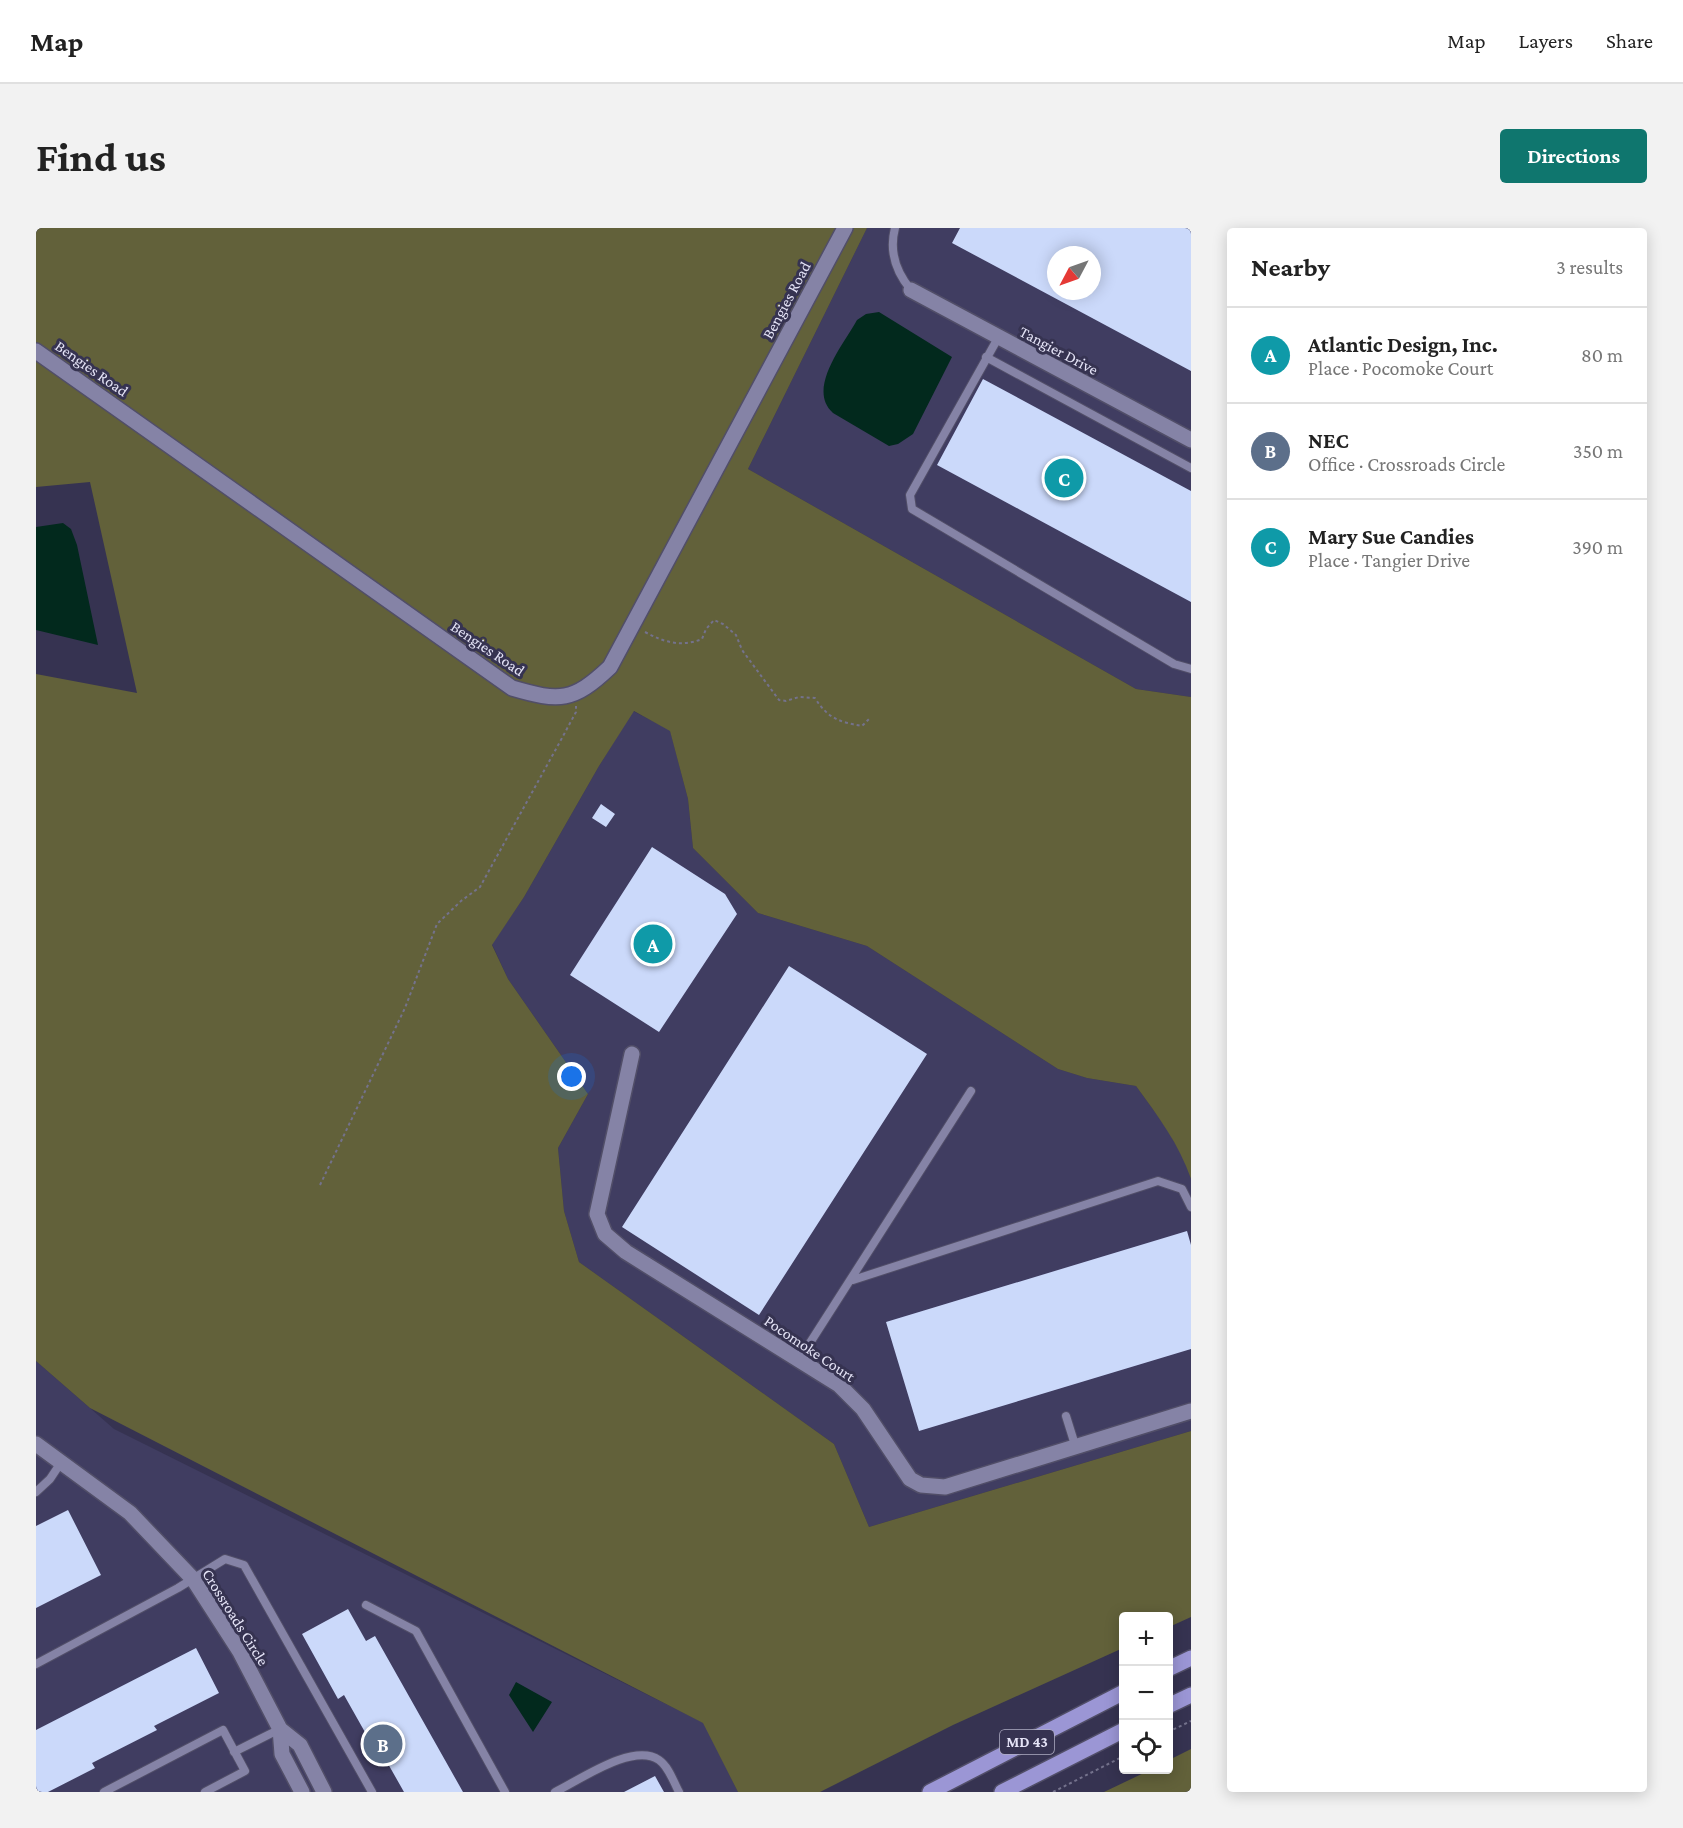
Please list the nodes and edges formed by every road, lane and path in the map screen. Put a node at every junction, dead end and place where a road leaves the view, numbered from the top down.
1 (845, 228) edge
2 (895, 228) edge
3 (911, 290) joint
4 (998, 338) junction
5 (36, 351) edge
6 (986, 357) junction
7 (1191, 440) edge
8 (1191, 468) edge
9 (632, 624) junction
10 (1191, 669) edge
11 (576, 694) junction
12 (870, 718) dead end
13 (632, 1054) dead end
14 (971, 1091) dead end
15 (320, 1185) dead end
16 (1191, 1207) edge
17 (853, 1280) junction
18 (799, 1360) junction
19 (1191, 1412) edge
20 (1066, 1416) dead end
21 (36, 1444) edge
22 (1076, 1448) junction
23 (62, 1461) junction
24 (36, 1492) edge
25 (193, 1579) junction
26 (366, 1605) dead end
27 (1191, 1658) edge
28 (36, 1664) edge
29 (1173, 1667) edge
30 (1119, 1695) edge
31 (1191, 1695) edge
32 (1173, 1704) edge
33 (1191, 1721) edge
34 (280, 1728) junction
35 (1173, 1730) edge
36 (1119, 1733) edge
37 (234, 1752) junction
38 (1119, 1759) edge
39 (104, 1792) edge
40 (205, 1792) edge
41 (302, 1792) edge
42 (324, 1792) edge
43 (372, 1792) edge
44 (505, 1792) edge
45 (555, 1792) edge
46 (679, 1792) edge
47 (930, 1792) edge
48 (1002, 1792) edge
49 (1053, 1792) edge

1 - 9 street, Bengies Road
2 - 3 lane
3 - 4 street, Tangier Drive
4 - 6 lane
4 - 7 street, Tangier Drive
5 - 11 street, Bengies Road
6 - 8 lane
6 - 10 lane
9 - 11 street, Bengies Road
9 - 12 path
11 - 15 path
13 - 18 street, Pocomoke Court
14 - 17 lane
16 - 17 lane
17 - 18 lane
18 - 22 street, Pocomoke Court
19 - 22 street, Pocomoke Court
20 - 22 lane
21 - 23 street, Crossroads Circle
23 - 24 lane
23 - 25 street, Crossroads Circle
25 - 28 lane
25 - 34 street, Crossroads Circle
25 - 43 lane
26 - 44 lane
27 - 29 main road
30 - 47 main road, MD 43
31 - 32 main road
33 - 35 path
34 - 37 lane
34 - 41 street, Crossroads Circle
34 - 42 street, Crossroads Circle
36 - 48 main road, MD 43
37 - 39 lane
37 - 40 lane
38 - 49 path
45 - 46 lane

